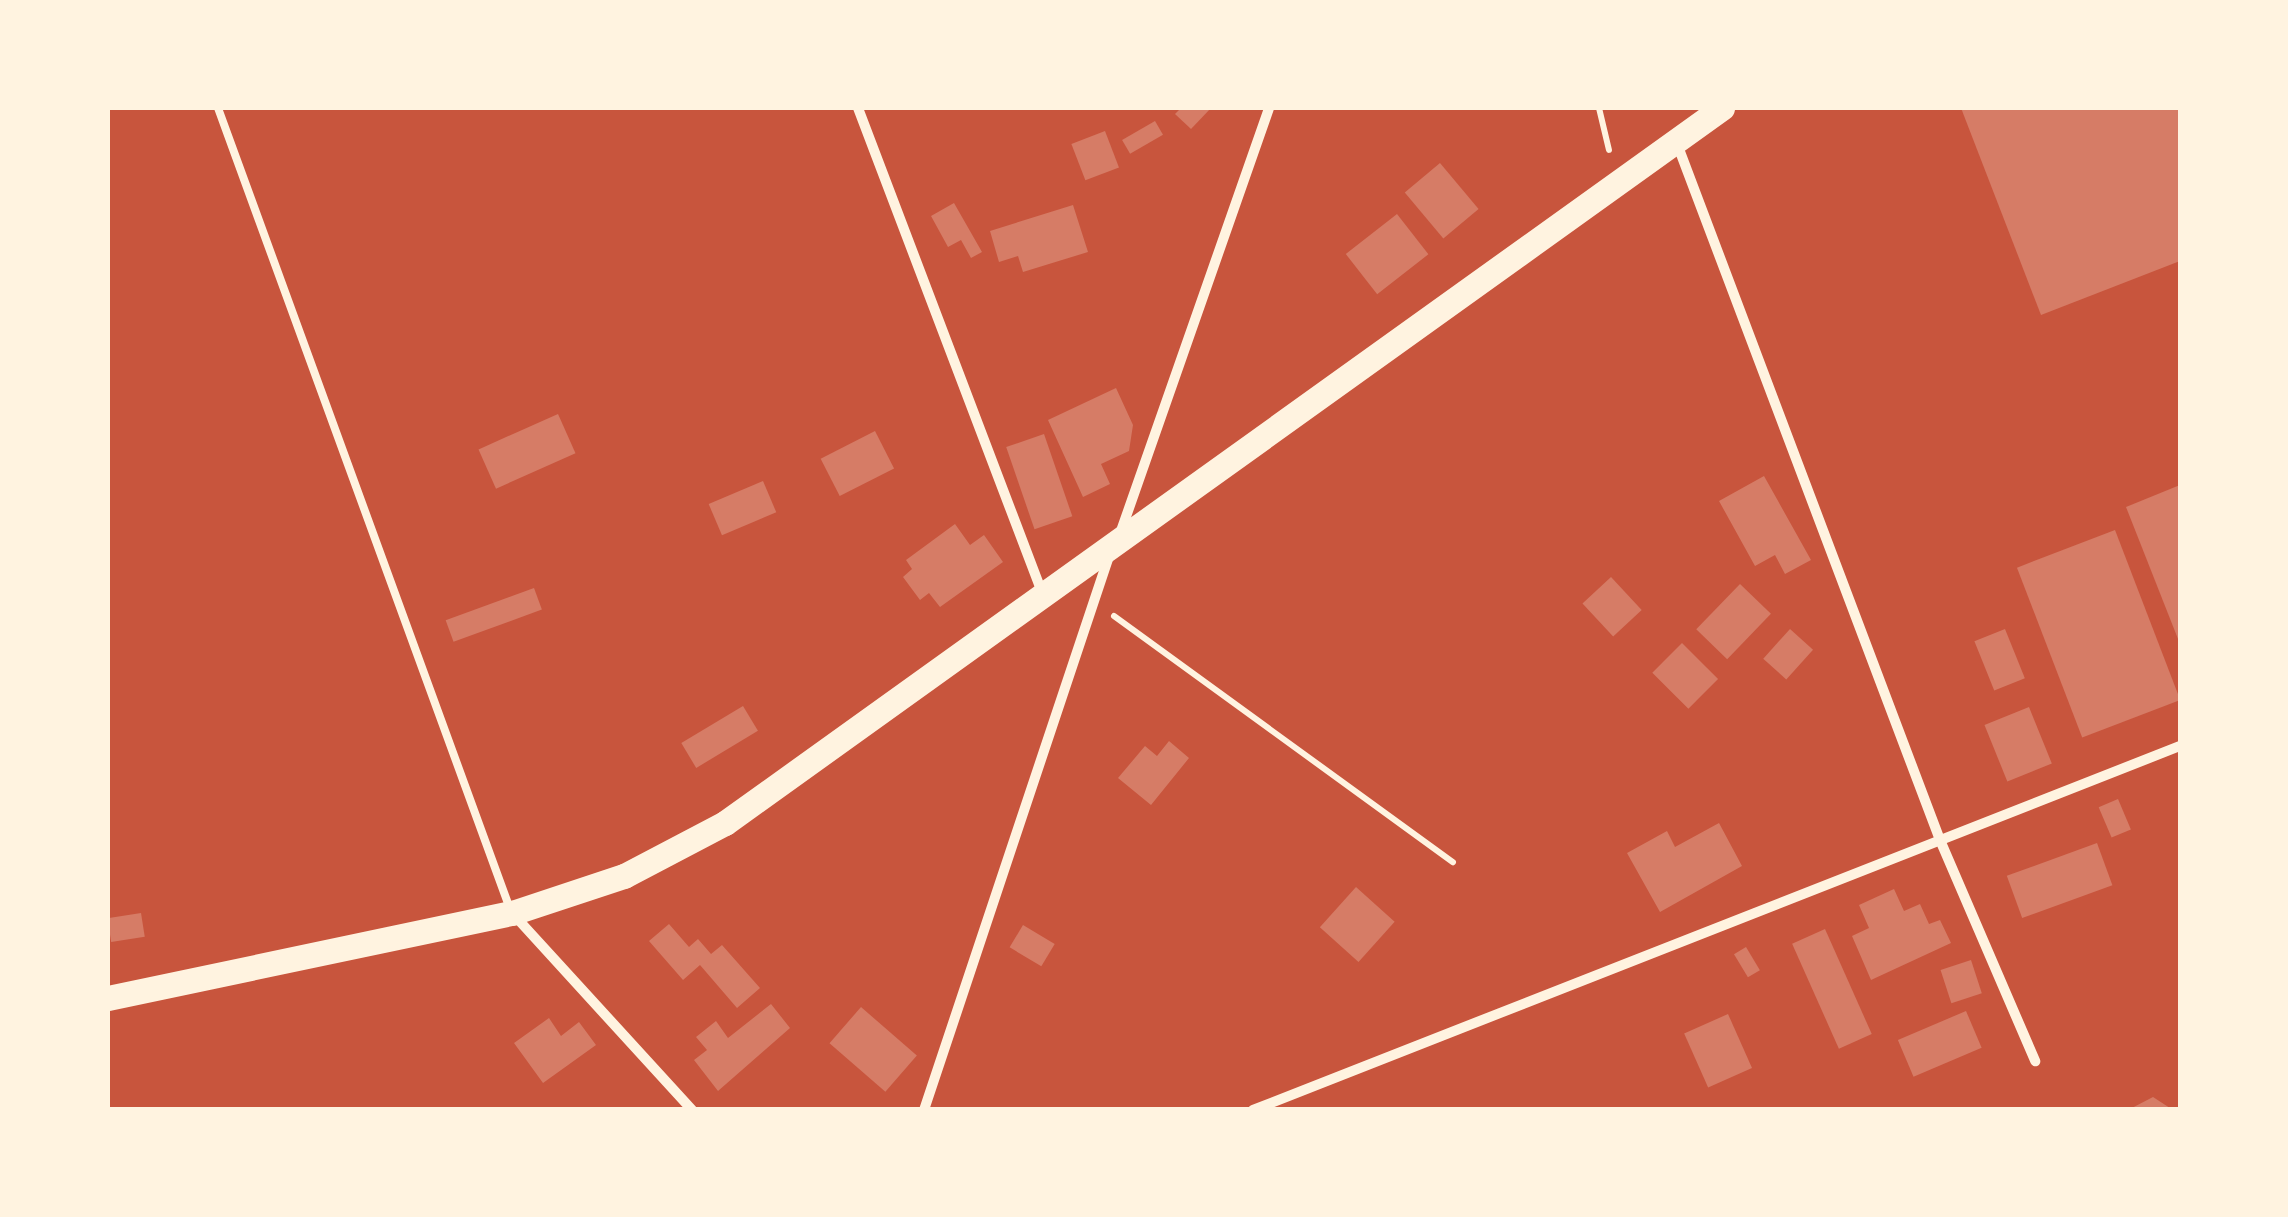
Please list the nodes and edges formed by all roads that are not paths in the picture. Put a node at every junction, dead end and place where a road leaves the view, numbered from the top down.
1 (218, 108) edge
2 (858, 108) edge
3 (1269, 108) edge
4 (1722, 108) edge
5 (1676, 140) junction
6 (1110, 556) junction
7 (1046, 600) junction
8 (2180, 746) edge
9 (1940, 840) junction
10 (512, 913) junction
11 (108, 998) edge
12 (2035, 1061) dead end
13 (692, 1110) edge
14 (924, 1110) edge
15 (1253, 1110) edge

1 - 10 lane
2 - 7 street
3 - 6 street
4 - 5 main road
5 - 6 main road
5 - 9 street
6 - 7 main road
6 - 14 street
7 - 10 main road
8 - 9 street
9 - 12 street
9 - 15 street
10 - 11 main road
10 - 13 street

